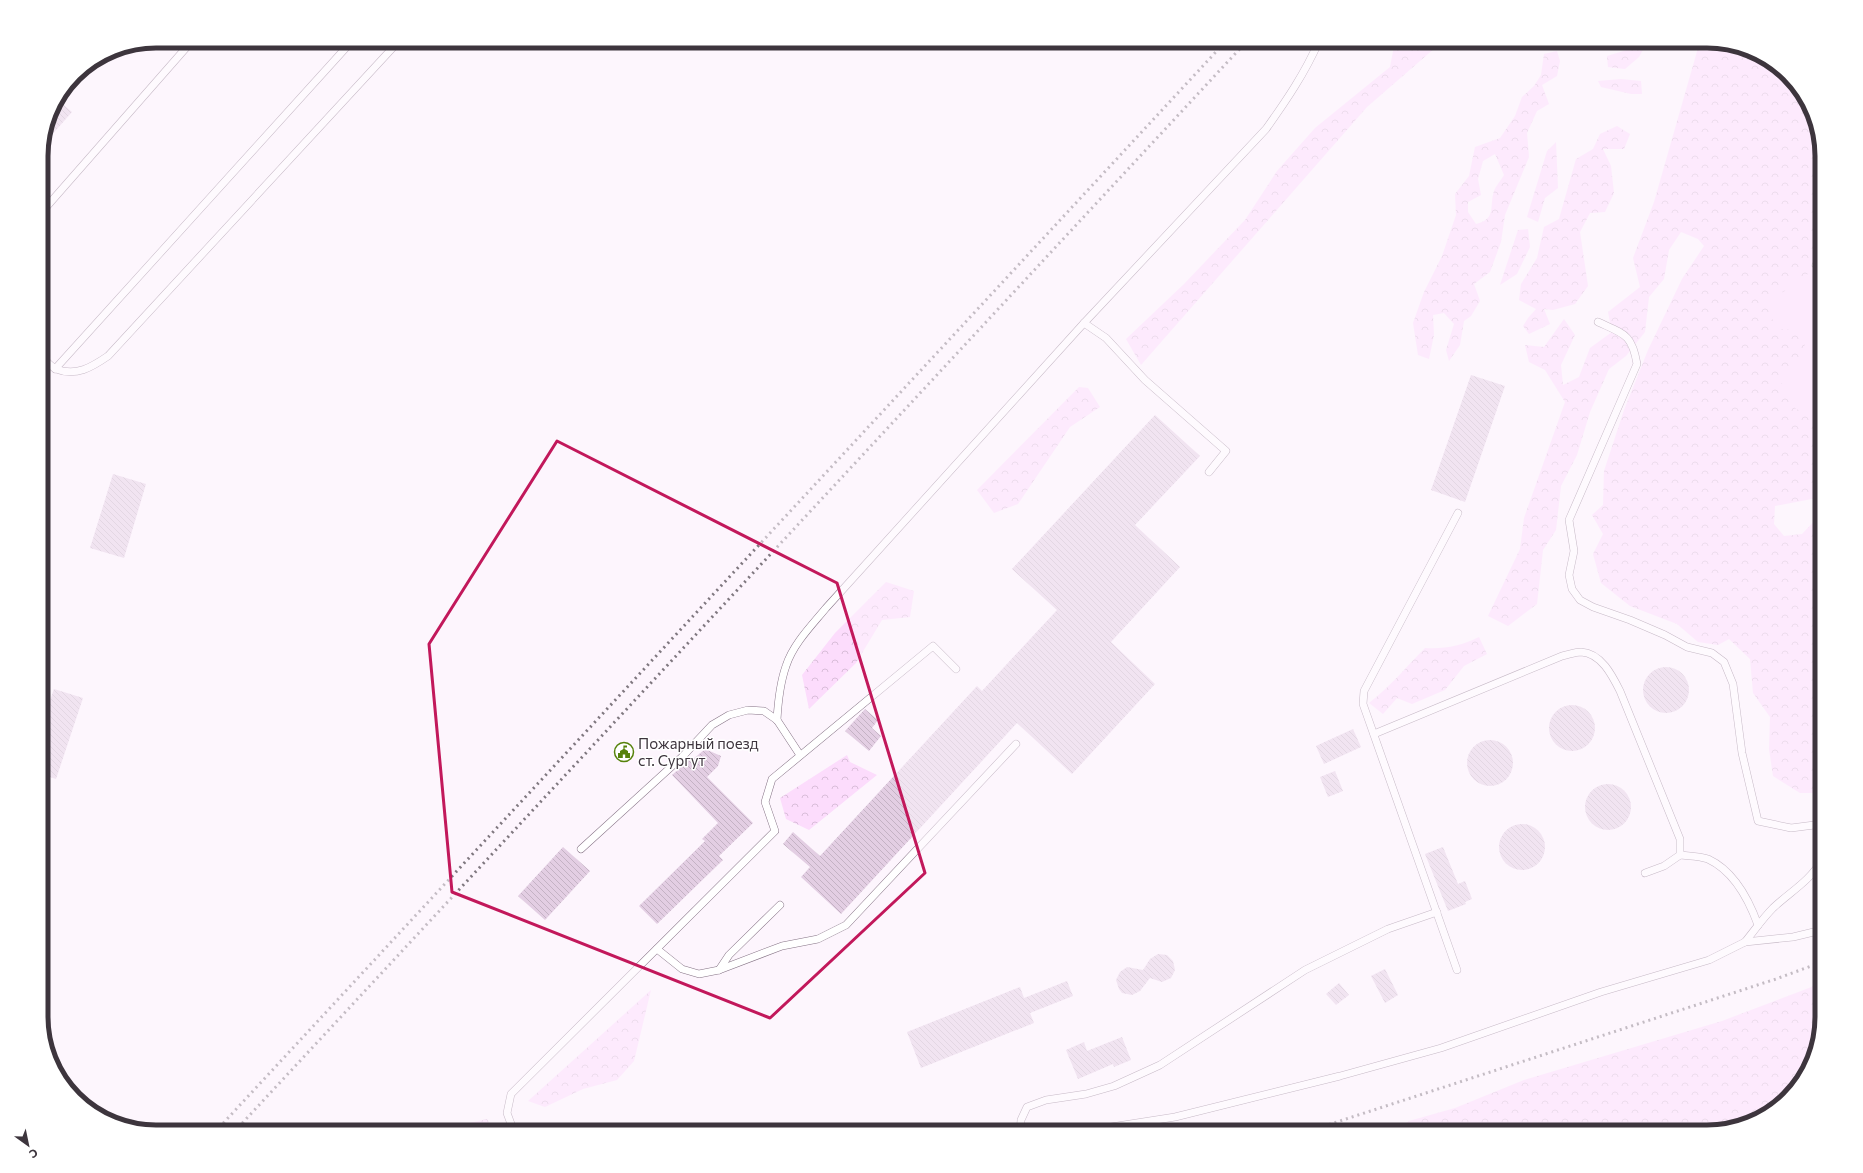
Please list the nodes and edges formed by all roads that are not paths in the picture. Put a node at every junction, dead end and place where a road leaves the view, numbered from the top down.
1 (186, 48) edge
2 (346, 48) edge
3 (393, 48) edge
4 (1316, 48) edge
5 (48, 205) edge
6 (1598, 322) dead end
7 (1084, 323) junction
8 (48, 363) edge
9 (55, 369) junction
10 (1209, 472) dead end
11 (1458, 513) dead end
12 (956, 669) dead end
13 (777, 720) junction
14 (1374, 734) junction
15 (1016, 744) dead end
16 (800, 755) junction
17 (1815, 825) edge
18 (581, 849) dead end
19 (1680, 855) junction
20 (1815, 871) edge
21 (1645, 874) dead end
22 (780, 905) dead end
23 (1437, 912) junction
24 (1758, 925) junction
25 (1815, 932) edge
26 (1745, 942) junction
27 (657, 949) junction
28 (719, 970) junction
29 (1458, 970) dead end
30 (512, 1125) edge
31 (1021, 1125) edge
32 (1124, 1125) edge

1 - 5 lane
2 - 9 lane
3 - 9 lane
4 - 7 lane
6 - 17 lane
7 - 10 lane
7 - 13 lane
8 - 9 lane
11 - 14 lane
12 - 16 lane
13 - 16 lane
13 - 18 lane
14 - 19 lane
14 - 23 lane
15 - 28 lane
16 - 27 lane
19 - 21 lane
19 - 24 lane
20 - 24 lane
22 - 28 lane
23 - 29 lane
23 - 31 lane
24 - 26 lane
25 - 26 lane
26 - 32 lane
27 - 28 lane
27 - 30 lane

